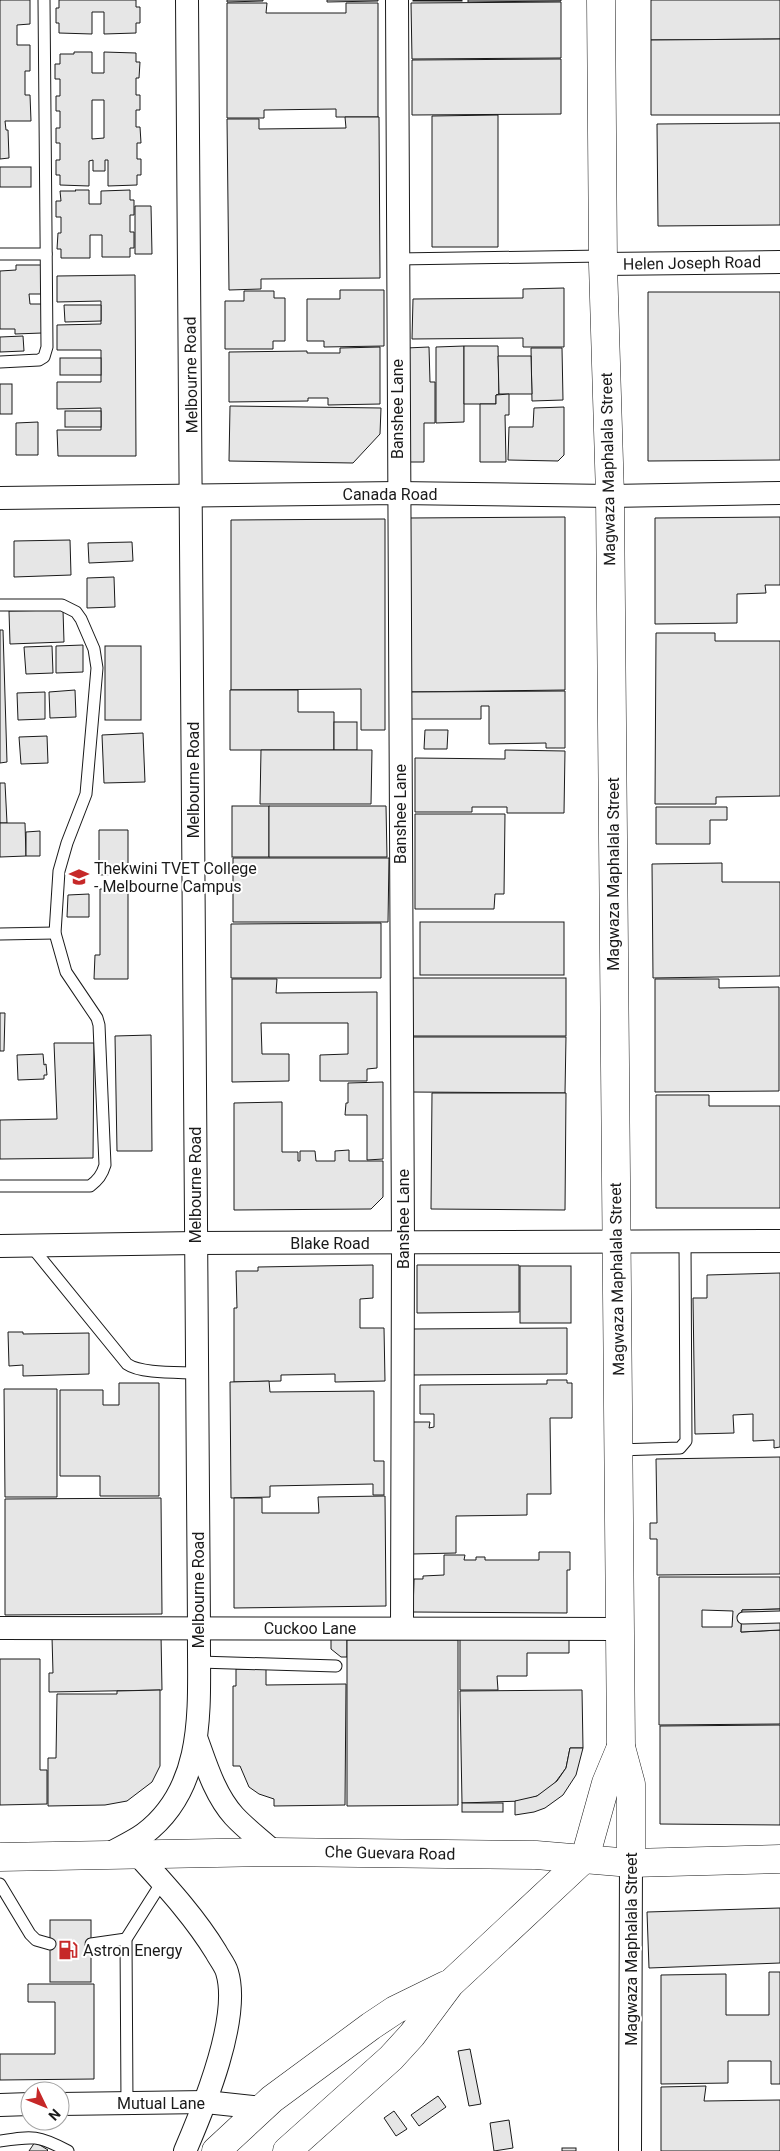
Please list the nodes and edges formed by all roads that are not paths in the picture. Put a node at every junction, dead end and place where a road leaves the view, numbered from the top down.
1 (44, 0) edge
2 (187, 0) edge
3 (396, 0) edge
4 (601, 0) edge
5 (0, 254) edge
6 (46, 254) junction
7 (397, 259) junction
8 (603, 260) junction
9 (780, 262) edge
10 (0, 362) edge
11 (398, 493) junction
12 (780, 494) edge
13 (192, 496) junction
14 (610, 496) junction
15 (0, 498) edge
16 (0, 605) edge
17 (55, 932) junction
18 (0, 934) edge
19 (0, 1186) edge
20 (780, 1241) edge
21 (685, 1242) junction
22 (196, 1243) junction
23 (403, 1243) junction
24 (616, 1243) junction
25 (31, 1245) junction
26 (0, 1246) edge
27 (197, 1373) junction
28 (618, 1450) junction
29 (780, 1617) edge
30 (743, 1618) dead end
31 (402, 1627) junction
32 (0, 1628) edge
33 (199, 1628) junction
34 (620, 1629) junction
35 (199, 1662) junction
36 (336, 1666) dead end
37 (197, 1740) junction
38 (621, 1747) junction
39 (274, 1852) junction
40 (137, 1854) junction
41 (107, 1855) junction
42 (0, 1857) edge
43 (585, 1858) junction
44 (780, 1859) edge
45 (631, 1863) junction
46 (162, 1882) junction
47 (0, 1884) edge
48 (126, 1940) junction
49 (50, 1944) dead end
50 (91, 1944) dead end
51 (450, 1984) junction
52 (206, 2102) junction
53 (127, 2103) junction
54 (0, 2104) edge
55 (20, 2104) edge
56 (70, 2104) edge
57 (262, 2108) junction
58 (0, 2141) edge
59 (68, 2151) edge
60 (185, 2151) edge
61 (216, 2151) edge
62 (287, 2151) edge
63 (630, 2151) edge

1 - 6 lane
2 - 13 street, Melbourne Road
3 - 7 street, Banshee Lane
4 - 8 main road, Magwaza Maphalala Street
5 - 6 lane
6 - 10 lane
7 - 8 lane
7 - 11 street, Banshee Lane
8 - 9 street, Helen Joseph Road
8 - 14 main road, Magwaza Maphalala Street
11 - 13 street, Canada Road
11 - 14 street, Canada Road
11 - 23 street, Banshee Lane
12 - 14 street, Canada Road
13 - 15 street, Canada Road
13 - 22 street, Melbourne Road
14 - 24 main road, Magwaza Maphalala Street
16 - 17 lane
17 - 18 lane
17 - 19 lane
20 - 21 street, Blake Road
21 - 24 street, Blake Road
21 - 28 lane
22 - 23 street, Blake Road
22 - 25 street, Blake Road
22 - 27 street, Melbourne Road
23 - 24 street, Blake Road
23 - 31 street, Banshee Lane
24 - 28 main road, Magwaza Maphalala Street
25 - 26 street, Blake Road
25 - 27 lane
27 - 33 street, Melbourne Road
28 - 34 main road, Magwaza Maphalala Street
29 - 30 lane
31 - 33 street, Cuckoo Lane
31 - 34 street, Cuckoo Lane
32 - 33 street, Cuckoo Lane
33 - 35 street, Melbourne Road
34 - 38 main road, Magwaza Maphalala Street
35 - 36 lane
35 - 37 street, Melbourne Road
37 - 39 street, Melbourne Road
37 - 41 street, Melbourne Road
38 - 43 main road, Magwaza Maphalala Street
38 - 45 main road, Magwaza Maphalala Street
39 - 40 main road, Che Guevara Road
39 - 43 main road, Che Guevara Road
40 - 41 main road, Che Guevara Road
40 - 46 street
41 - 42 main road, Che Guevara Road
43 - 45 main road, Che Guevara Road
43 - 51 main road
44 - 45 main road, Che Guevara Road
45 - 63 street, Magwaza Maphalala Street
46 - 48 lane
46 - 52 street
47 - 49 lane
48 - 50 lane
48 - 53 lane
51 - 57 main road
51 - 62 main road
52 - 53 street, Mutual Lane
52 - 57 street, Mutual Lane
52 - 60 street
53 - 56 street, Mutual Lane
54 - 55 street
57 - 61 main road
58 - 59 lane

